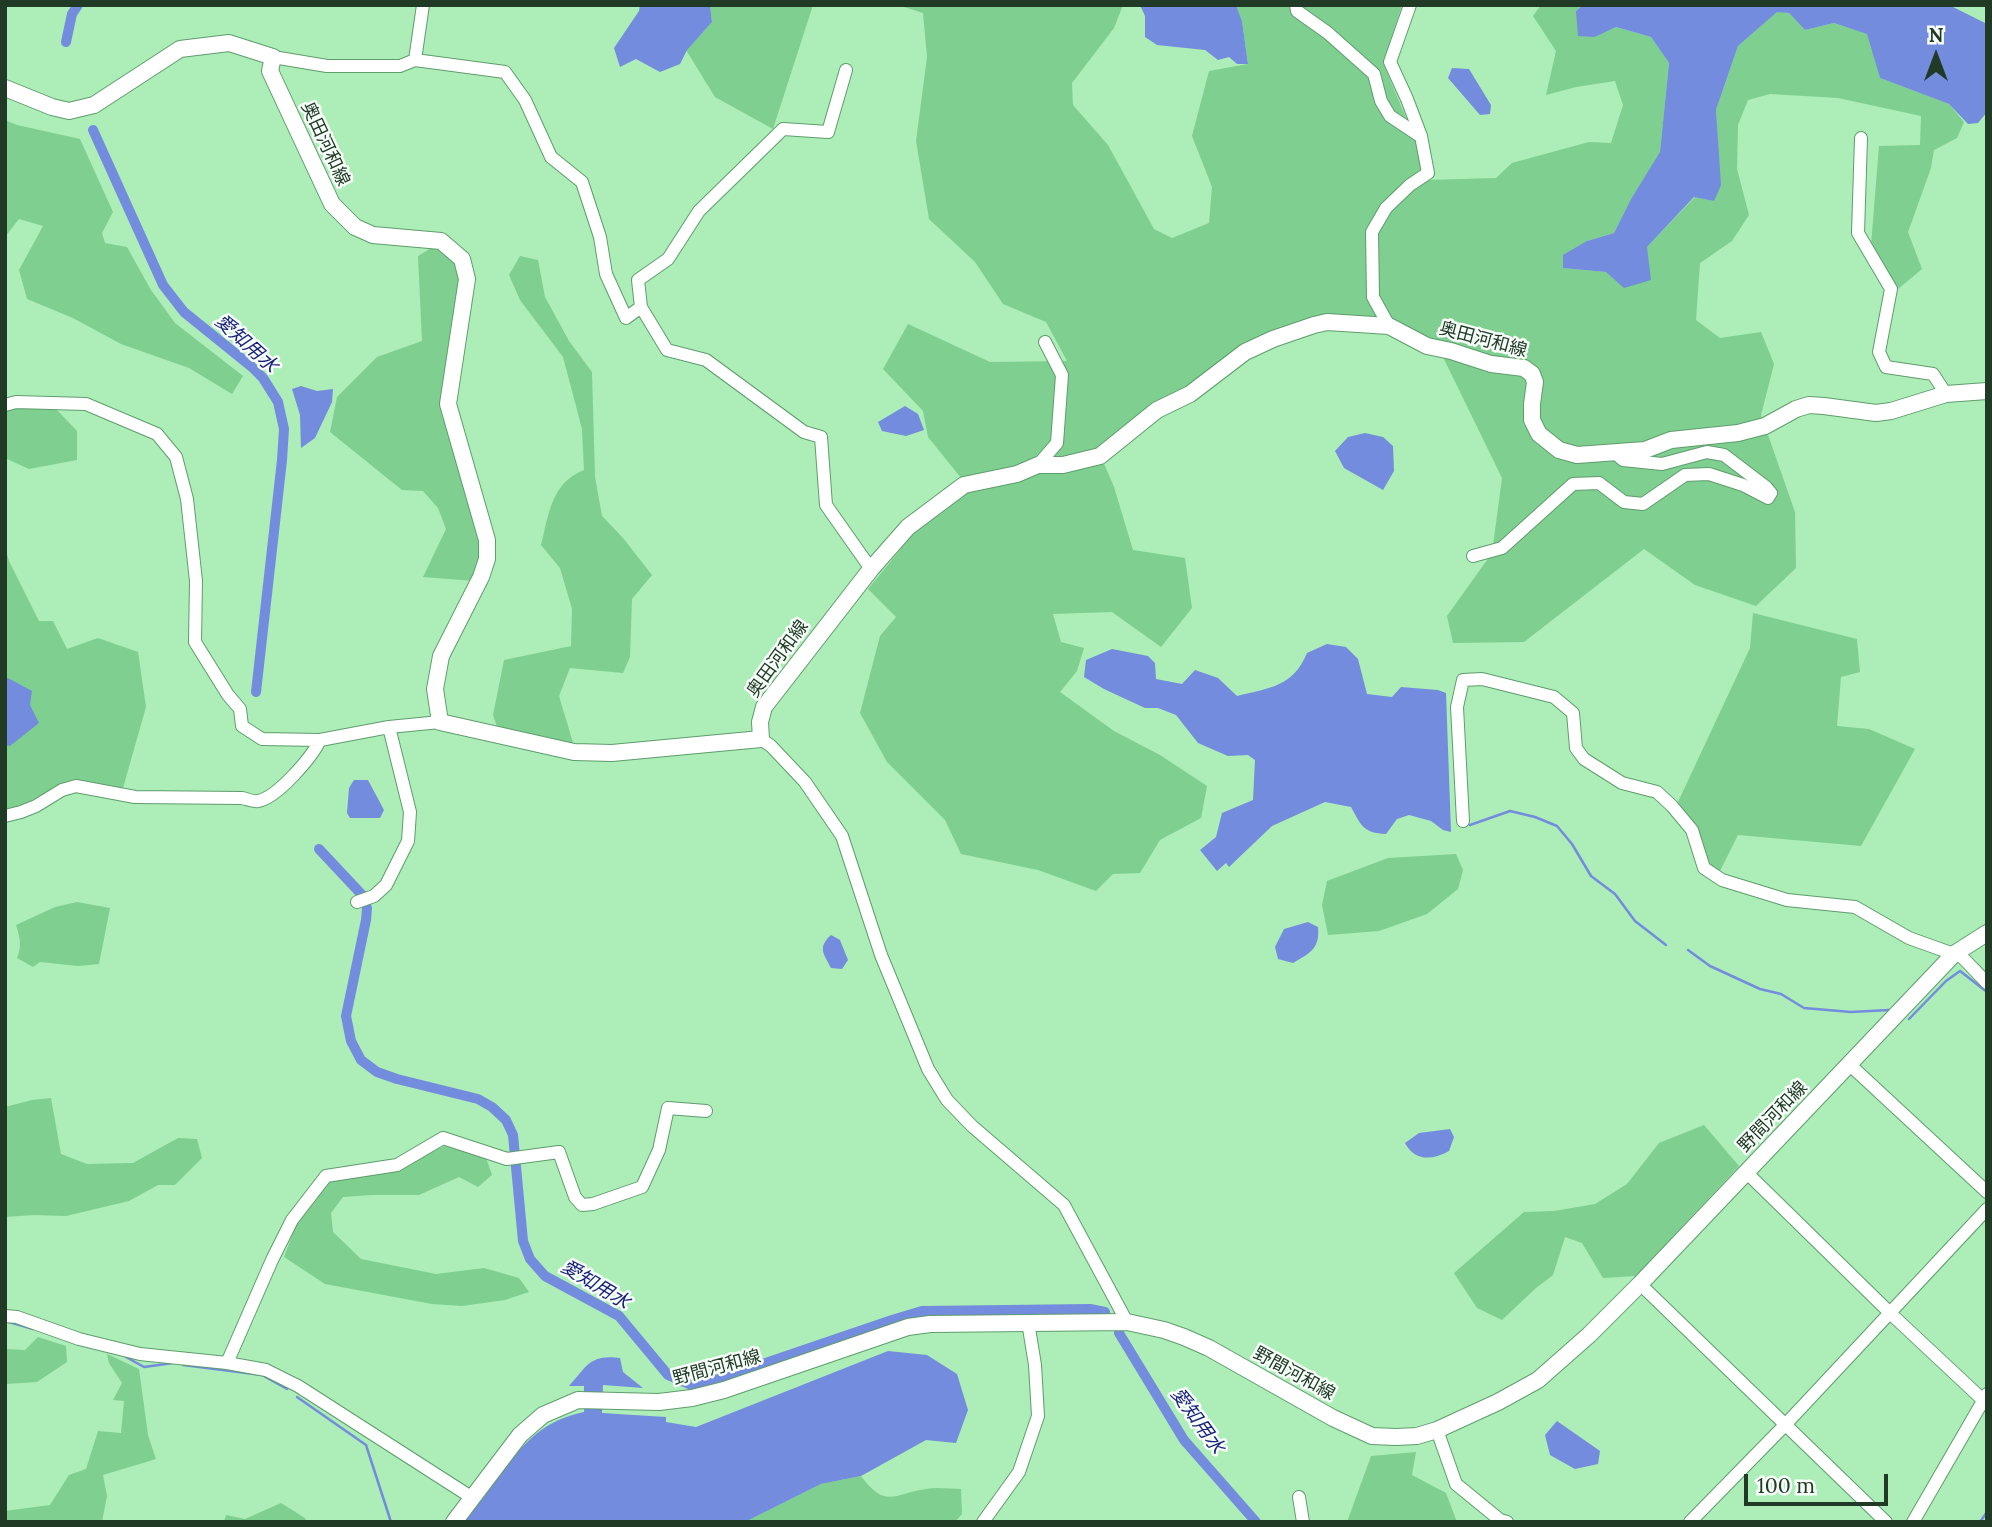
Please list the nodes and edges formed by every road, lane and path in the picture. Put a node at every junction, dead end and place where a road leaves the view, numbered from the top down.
1 (423, 5) edge
2 (1296, 5) edge
3 (1410, 5) edge
4 (273, 57) junction
5 (415, 60) junction
6 (846, 70) dead end
7 (5, 88) edge
8 (1421, 136) junction
9 (1861, 138) dead end
10 (640, 307) junction
11 (1390, 326) junction
12 (1045, 342) dead end
13 (1987, 391) edge
14 (1946, 394) junction
15 (5, 405) edge
16 (1614, 452) junction
17 (1038, 465) junction
18 (1473, 556) dead end
19 (870, 569) junction
20 (440, 722) junction
21 (389, 727) junction
22 (761, 739) junction
23 (320, 740) junction
24 (5, 816) edge
25 (1464, 821) dead end
26 (357, 902) dead end
27 (1985, 935) edge
28 (1954, 954) junction
29 (1987, 983) edge
30 (1849, 1064) junction
31 (706, 1111) dead end
32 (1746, 1172) junction
33 (1987, 1192) edge
34 (1987, 1209) edge
35 (1640, 1284) junction
36 (1889, 1312) junction
37 (5, 1316) edge
38 (1028, 1322) junction
39 (1127, 1322) junction
40 (227, 1363) junction
41 (1985, 1396) edge
42 (1785, 1425) junction
43 (1437, 1430) junction
44 (471, 1497) junction
45 (1299, 1497) dead end
46 (454, 1522) edge
47 (983, 1522) edge
48 (1303, 1522) edge
49 (1507, 1522) edge
50 (1690, 1522) edge
51 (1886, 1522) edge
52 (1913, 1522) edge

1 - 5 street
2 - 8 street
3 - 8 street
4 - 5 street
4 - 7 main road
4 - 20 main road, 奥田河和線
5 - 10 street
6 - 10 street
8 - 11 street
9 - 14 street
10 - 19 street
11 - 16 main road, 奥田河和線
11 - 17 main road, 奥田河和線
12 - 17 street
13 - 14 main road, 奥田河和線
14 - 16 main road, 奥田河和線
15 - 23 street
16 - 18 street
17 - 19 main road, 奥田河和線
19 - 22 main road, 奥田河和線
20 - 21 street
20 - 22 main road
21 - 23 street
21 - 26 street
22 - 39 street
23 - 24 street
25 - 28 street
27 - 28 main road, 野間河和線
28 - 29 street
28 - 30 main road, 野間河和線
30 - 32 main road, 野間河和線
30 - 33 street
31 - 40 street
32 - 35 main road, 野間河和線
32 - 36 street
34 - 36 street
35 - 42 street
35 - 43 main road, 野間河和線
36 - 41 street
36 - 42 street
37 - 40 street
38 - 39 main road, 野間河和線
38 - 44 main road, 野間河和線
38 - 47 street
39 - 43 main road, 野間河和線
40 - 44 street
41 - 52 street
42 - 50 street
42 - 51 street
43 - 49 street
44 - 46 main road, 野間河和線
45 - 48 street

